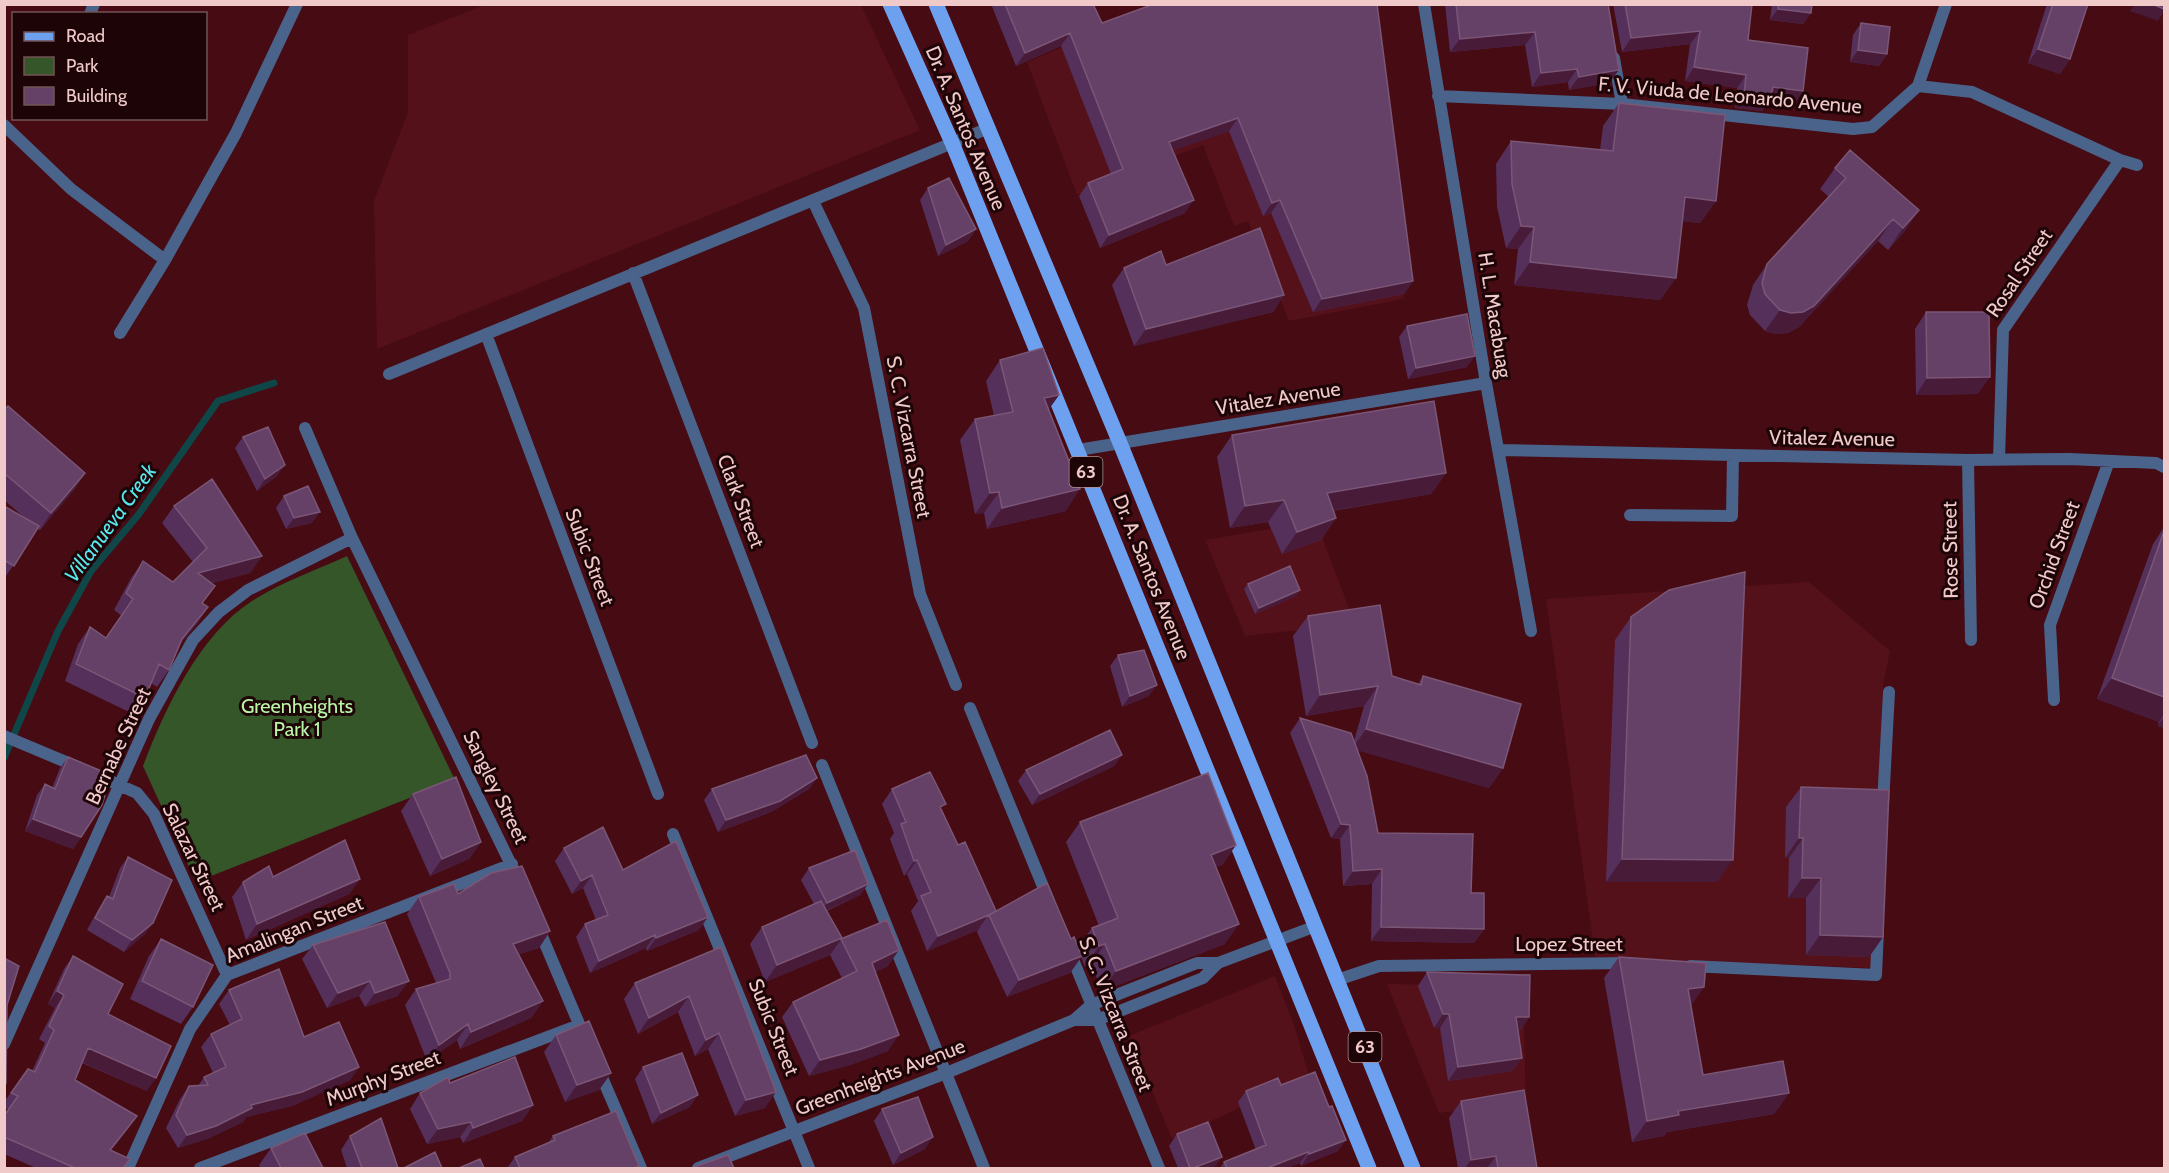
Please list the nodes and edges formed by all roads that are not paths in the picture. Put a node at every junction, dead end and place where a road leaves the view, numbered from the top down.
1 (297, 4) edge
2 (890, 4) edge
3 (936, 4) edge
4 (1424, 4) edge
5 (1946, 4) edge
6 (1612, 49) edge
7 (1918, 86) junction
8 (1438, 96) junction
9 (1622, 104) junction
10 (4, 125) edge
11 (989, 128) junction
12 (952, 145) junction
13 (2120, 160) junction
14 (2137, 165) dead end
15 (813, 201) junction
16 (165, 260) junction
17 (633, 273) junction
18 (120, 333) dead end
19 (486, 334) junction
20 (389, 374) dead end
21 (1486, 383) junction
22 (305, 428) dead end
23 (1120, 443) junction
24 (1077, 450) junction
25 (1498, 450) junction
26 (1733, 455) junction
27 (1968, 460) junction
28 (1999, 460) junction
29 (2109, 461) junction
30 (2164, 466) edge
31 (1630, 515) dead end
32 (352, 538) junction
33 (1531, 632) dead end
34 (1971, 640) dead end
35 (956, 685) dead end
36 (1888, 692) dead end
37 (2054, 700) dead end
38 (970, 708) dead end
39 (4, 736) edge
40 (812, 743) dead end
41 (822, 765) dead end
42 (121, 785) junction
43 (658, 794) dead end
44 (1883, 822) edge
45 (673, 834) dead end
46 (512, 864) junction
47 (525, 896) edge
48 (1878, 916) edge
49 (1055, 917) edge
50 (534, 918) edge
51 (1316, 926) junction
52 (1064, 939) edge
53 (1278, 941) junction
54 (1218, 963) junction
55 (1642, 963) edge
56 (1677, 965) edge
57 (227, 975) junction
58 (1337, 980) junction
59 (1091, 1005) junction
60 (1074, 1020) junction
61 (1097, 1020) junction
62 (579, 1025) junction
63 (4, 1044) edge
64 (944, 1074) junction
65 (795, 1130) junction
66 (128, 1168) edge
67 (200, 1168) edge
68 (641, 1168) edge
69 (698, 1168) edge
70 (809, 1168) edge
71 (984, 1168) edge
72 (1159, 1168) edge
73 (1369, 1168) edge
74 (1413, 1168) edge

1 - 16 street
2 - 12 main road, Dr. A. Santos Avenue / 63
3 - 11 main road, Dr. A. Santos Avenue / 63
4 - 8 street, H. L. Macabuag
5 - 7 street
6 - 9 street
7 - 9 street, F. V. Viuda de Leonardo Avenue
7 - 13 street
8 - 9 street, F. V. Viuda de Leonardo Avenue
8 - 21 street, H. L. Macabuag
10 - 16 street
11 - 12 street
11 - 23 main road, Dr. A. Santos Avenue / 63
12 - 15 street
12 - 24 main road, Dr. A. Santos Avenue / 63
13 - 14 street
13 - 28 street, Rosal Street
15 - 17 street
15 - 35 street, S. C. Vizcarra Street
16 - 18 street
17 - 19 street
17 - 40 street, Clark Street
19 - 20 street
19 - 43 street, Subic Street
21 - 23 street, Vitalez Avenue
21 - 25 street, H. L. Macabuag
22 - 32 street, Sangley Street
23 - 24 street, Vitalez Avenue
23 - 51 main road, Dr. A. Santos Avenue / 63
24 - 53 main road, Dr. A. Santos Avenue / 63
25 - 26 street, Vitalez Avenue
25 - 33 street, H. L. Macabuag
26 - 27 street, Vitalez Avenue
26 - 31 street
27 - 28 street, Vitalez Avenue
27 - 34 street, Rose Street
28 - 29 street, Vitalez Avenue
29 - 30 street, Vitalez Avenue
29 - 37 street, Orchid Street
32 - 42 street, Bernabe Street
32 - 46 street, Sangley Street
36 - 44 street
38 - 49 street
39 - 42 street, Salazar Street
41 - 64 street
42 - 57 street, Salazar Street
42 - 63 street, Bernabe Street
45 - 65 street, Subic Street
46 - 47 street, Sangley Street
46 - 57 street, Amalingan Street
48 - 56 street
50 - 62 street
51 - 53 street, Greenheights Avenue
51 - 58 main road, Dr. A. Santos Avenue / 63
52 - 59 street, S. C. Vizcarra Street
53 - 54 street, Greenheights Avenue
53 - 73 main road, Dr. A. Santos Avenue / 63
54 - 59 street, Greenheights Avenue
54 - 61 street, Greenheights Avenue
55 - 58 street, Lopez Street
57 - 66 street, Amalingan Street
58 - 74 main road, Dr. A. Santos Avenue / 63
59 - 60 street, Greenheights Avenue
59 - 61 street, S. C. Vizcarra Street
60 - 61 street, Greenheights Avenue
60 - 64 street, Greenheights Avenue
61 - 72 street, S. C. Vizcarra Street
62 - 67 street, Murphy Street
62 - 68 street
64 - 65 street, Greenheights Avenue
64 - 71 street
65 - 69 street, Greenheights Avenue
65 - 70 street, Subic Street

